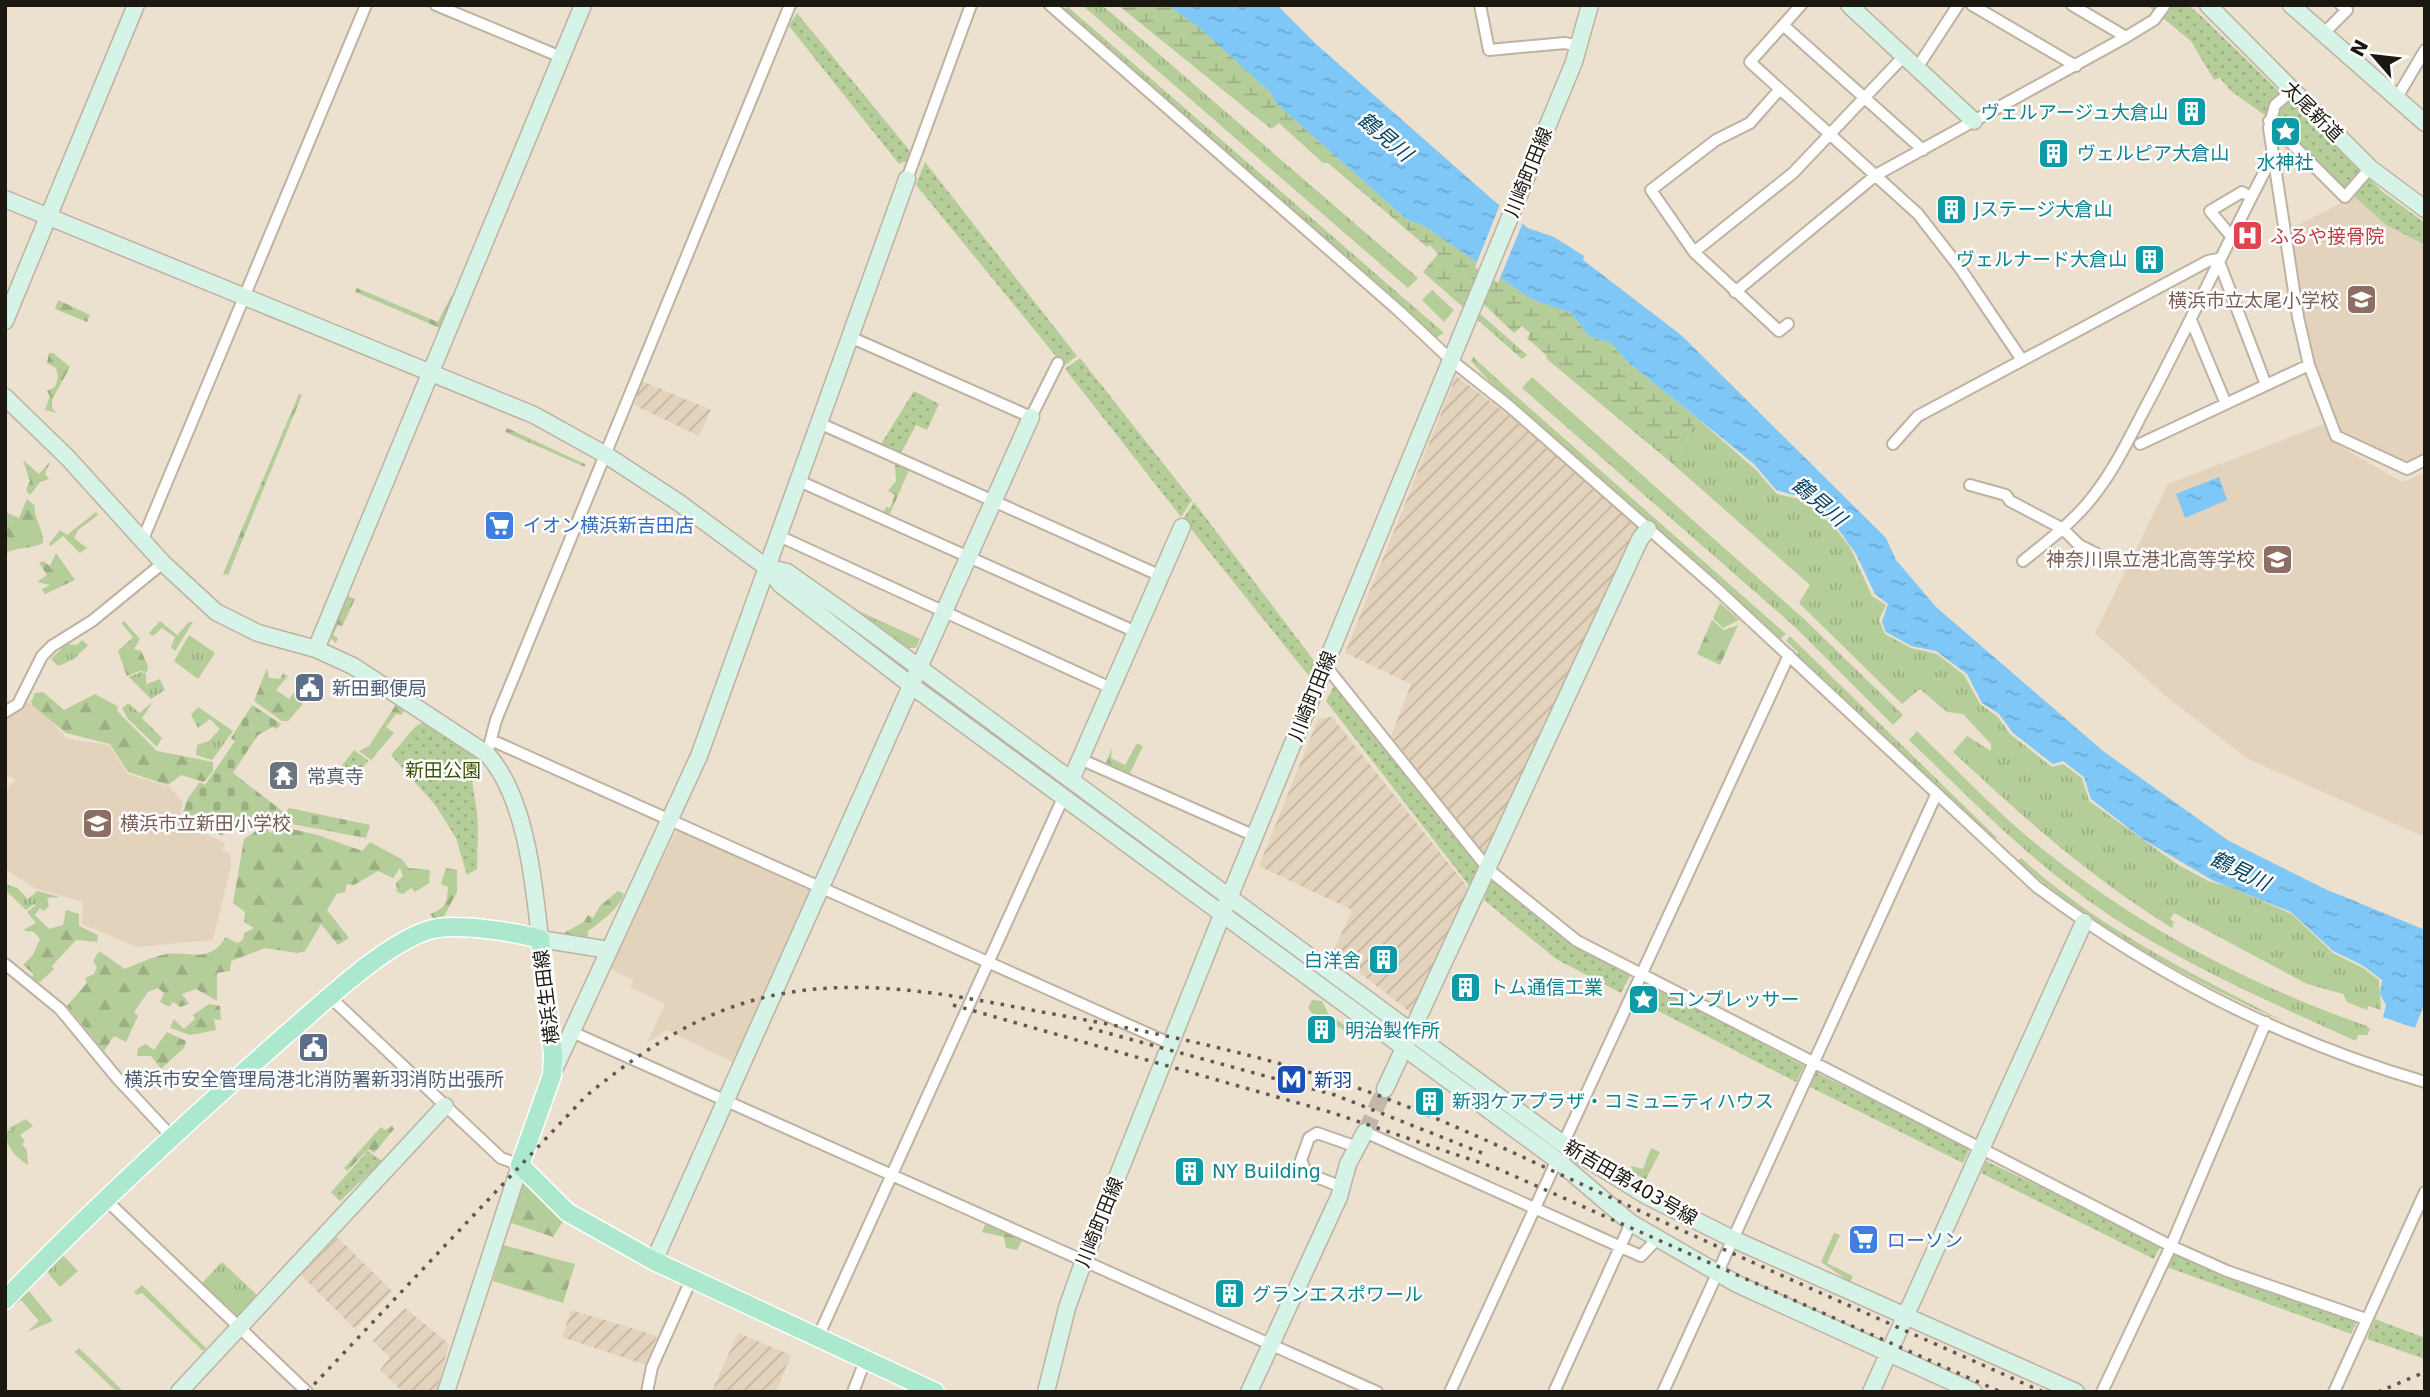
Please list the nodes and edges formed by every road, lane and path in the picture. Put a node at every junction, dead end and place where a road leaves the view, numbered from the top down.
1 (136, 5) edge
2 (366, 5) edge
3 (436, 5) edge
4 (583, 5) edge
5 (790, 5) edge
6 (971, 5) edge
7 (1049, 5) edge
8 (1480, 5) edge
9 (1590, 5) edge
10 (1801, 5) edge
11 (1849, 5) edge
12 (1958, 5) edge
13 (1972, 5) edge
14 (2072, 5) edge
15 (2165, 5) edge
16 (2208, 5) edge
17 (2342, 5) edge
18 (2293, 6) edge
19 (1783, 25) junction
20 (2323, 34) junction
21 (2126, 37) junction
22 (1579, 46) junction
23 (2425, 50) edge
24 (561, 57) junction
25 (1904, 57) junction
26 (2076, 66) junction
27 (1917, 68) junction
28 (1780, 89) junction
29 (2292, 90) junction
30 (1864, 98) junction
31 (2396, 99) junction
32 (1974, 121) junction
33 (2269, 121) junction
34 (2425, 123) edge
35 (1830, 134) junction
36 (1923, 150) junction
37 (2272, 157) junction
38 (2370, 168) junction
39 (1876, 175) junction
40 (907, 179) joint
41 (2251, 197) junction
42 (5, 199) edge
43 (2425, 209) edge
44 (49, 216) junction
45 (2231, 236) junction
46 (1694, 252) junction
47 (2218, 259) junction
48 (1735, 292) junction
49 (243, 297) junction
50 (2191, 320) junction
51 (5, 321) edge
52 (1788, 324) dead end
53 (850, 337) junction
54 (1451, 360) junction
55 (2022, 360) junction
56 (1058, 363) dead end
57 (2309, 365) junction
58 (430, 372) junction
59 (2266, 385) junction
60 (5, 397) edge
61 (2226, 404) junction
62 (1031, 417) junction
63 (819, 423) junction
64 (1893, 444) dead end
65 (2140, 444) dead end
66 (606, 455) junction
67 (2425, 460) edge
68 (799, 481) junction
69 (1970, 485) dead end
70 (993, 501) junction
71 (1182, 527) dead end
72 (1648, 529) junction
73 (2063, 529) junction
74 (779, 536) junction
75 (143, 539) junction
76 (2099, 555) dead end
77 (969, 557) junction
78 (2023, 561) dead end
79 (163, 563) junction
80 (766, 567) junction
81 (1161, 576) junction
82 (944, 612) junction
83 (1136, 632) junction
84 (316, 649) junction
85 (1789, 655) junction
86 (1325, 665) junction
87 (919, 668) junction
88 (912, 686) junction
89 (1111, 688) junction
90 (5, 712) edge
91 (489, 747) junction
92 (1080, 759) junction
93 (1071, 780) junction
94 (1936, 795) junction
95 (1063, 798) junction
96 (671, 819) junction
97 (1255, 836) junction
98 (1489, 870) junction
99 (822, 888) junction
100 (1230, 897) junction
101 (1222, 915) junction
102 (2084, 922) junction
103 (540, 939) junction
104 (609, 950) junction
105 (989, 961) junction
106 (5, 964) edge
107 (1641, 975) junction
108 (330, 997) junction
109 (2266, 1021) junction
110 (572, 1032) junction
111 (1414, 1032) junction
112 (1171, 1044) junction
113 (1405, 1050) junction
114 (1813, 1063) junction
115 (552, 1074) junction
116 (2425, 1082) edge
117 (1385, 1089) tunnel mouth
118 (726, 1100) junction
119 (445, 1106) junction
120 (1364, 1132) joint
121 (171, 1136) junction
122 (1563, 1144) junction
123 (1357, 1147) junction
124 (1980, 1149) junction
125 (1557, 1160) junction
126 (520, 1165) junction
127 (892, 1174) junction
128 (1342, 1187) junction
129 (2425, 1192) edge
130 (104, 1198) junction
131 (1534, 1208) junction
132 (1631, 1223) junction
133 (1657, 1239) junction
134 (1733, 1239) junction
135 (1620, 1246) junction
136 (2171, 1246) junction
137 (1084, 1260) junction
138 (654, 1261) junction
139 (1717, 1273) junction
140 (691, 1280) junction
141 (5, 1300) edge
142 (1906, 1316) junction
143 (2366, 1319) junction
144 (240, 1327) junction
145 (818, 1337) junction
146 (1271, 1344) junction
147 (1888, 1353) junction
148 (865, 1361) junction
149 (179, 1392) edge
150 (307, 1392) edge
151 (446, 1392) edge
152 (647, 1392) edge
153 (853, 1392) edge
154 (935, 1392) edge
155 (1046, 1392) edge
156 (1250, 1392) edge
157 (1377, 1392) edge
158 (1450, 1392) edge
159 (1554, 1392) edge
160 (1663, 1392) edge
161 (1871, 1392) edge
162 (1974, 1392) edge
163 (2076, 1392) edge
164 (2102, 1392) edge
165 (2334, 1392) edge

1 - 44 street
2 - 49 street
3 - 24 street
4 - 24 street
5 - 66 street
6 - 40 street
7 - 54 street
8 - 22 street
9 - 22 street, 川崎町田線
10 - 19 street
11 - 25 street
12 - 27 street
13 - 26 street
14 - 21 street
15 - 21 street
16 - 29 street, 太尾新道
17 - 20 street
18 - 20 street
19 - 28 street
19 - 30 street
20 - 31 street
21 - 26 street
22 - 54 street, 川崎町田線
23 - 31 street
24 - 58 street
25 - 27 street
25 - 30 street
26 - 32 street
27 - 32 street
28 - 35 street
28 - 46 street
29 - 33 street
29 - 38 street, 太尾新道
30 - 35 street
30 - 36 street
31 - 34 street
32 - 36 street
33 - 37 street
33 - 38 street
35 - 39 street
35 - 46 street
36 - 39 street
37 - 41 street
37 - 57 street
38 - 43 street, 太尾新道
39 - 48 street
39 - 55 street
40 - 53 street
41 - 45 street
41 - 45 street
42 - 44 street
44 - 49 street
44 - 51 street
45 - 47 street
46 - 48 street
47 - 50 street
47 - 55 street
47 - 59 street
48 - 52 street
49 - 58 street
49 - 75 street
50 - 61 street
50 - 73 street
53 - 62 street
53 - 63 street
54 - 72 street
54 - 86 street, 川崎町田線
55 - 64 street
56 - 62 street
57 - 59 street
57 - 67 street
58 - 66 street
58 - 84 street
59 - 61 street
60 - 75 street
61 - 65 street
62 - 70 street
63 - 68 street
63 - 70 street
66 - 80 street
66 - 91 street
68 - 74 street
68 - 77 street
69 - 73 street
70 - 77 street
70 - 81 street
71 - 81 street
72 - 85 street
72 - 98 street
73 - 76 street
73 - 78 street
74 - 80 street
74 - 82 street
75 - 79 street
77 - 82 street
77 - 83 street
79 - 84 street
79 - 90 street
80 - 87 street, 新吉田第403号線
80 - 88 street, 新吉田第403号線
80 - 96 street
81 - 83 street
82 - 87 street
82 - 89 street
83 - 89 street
84 - 91 street
85 - 94 street
85 - 107 street
86 - 97 street, 川崎町田線
86 - 98 street
87 - 88 street
87 - 93 street, 新吉田第403号線
88 - 95 street, 新吉田第403号線
88 - 99 street
89 - 92 street
91 - 96 street
91 - 103 street
92 - 93 street
92 - 97 street
93 - 100 street, 新吉田第403号線
94 - 102 street
94 - 114 street
95 - 101 street, 新吉田第403号線
95 - 105 street
96 - 99 street
96 - 104 street
97 - 100 street, 川崎町田線
98 - 107 street
98 - 111 street
99 - 105 street
99 - 118 street
100 - 101 street, 川崎町田線
100 - 111 street, 新吉田第403号線
101 - 112 street, 川崎町田線
101 - 113 street, 新吉田第403号線
102 - 109 street
102 - 124 street
103 - 104 street
103 - 108 main road, 横浜生田線
103 - 115 main road, 横浜生田線
104 - 110 street
105 - 112 street
105 - 127 street
106 - 121 street
107 - 114 street
107 - 122 street
108 - 119 street
108 - 121 main road, 横浜生田線
109 - 116 street
109 - 136 street
110 - 115 street
110 - 118 street
111 - 113 street
111 - 122 street, 新吉田第403号線
112 - 137 street, 川崎町田線
113 - 117 street
113 - 125 street, 新吉田第403号線
114 - 124 street
114 - 134 street
115 - 126 main road, 横浜生田線
118 - 127 street
118 - 138 street
119 - 126 street
119 - 144 street
120 - 123 street
120 - 131 street
121 - 130 main road, 横浜生田線
122 - 134 street, 新吉田第403号線
123 - 128 street
123 - 128 street
124 - 136 street
124 - 142 street
125 - 131 street
125 - 132 street, 新吉田第403号線
126 - 138 main road
126 - 151 street
127 - 137 street
127 - 145 street
128 - 146 street
129 - 143 street
130 - 141 main road, 横浜生田線
130 - 144 street
131 - 135 street
131 - 158 street
132 - 133 street, 新吉田第403号線
132 - 135 street
133 - 135 street
133 - 139 street, 新吉田第403号線
134 - 139 street
134 - 142 street, 新吉田第403号線
135 - 159 street
136 - 143 street
136 - 164 street
137 - 146 street
137 - 155 street, 川崎町田線
138 - 140 main road
139 - 147 street, 新吉田第403号線
139 - 160 street
140 - 145 main road
140 - 152 street
142 - 147 street
142 - 163 street, 新吉田第403号線
143 - 165 street
144 - 149 street
144 - 150 street
145 - 148 main road
146 - 156 street
146 - 157 street
147 - 161 street
147 - 162 street, 新吉田第403号線
148 - 153 street
148 - 154 main road

